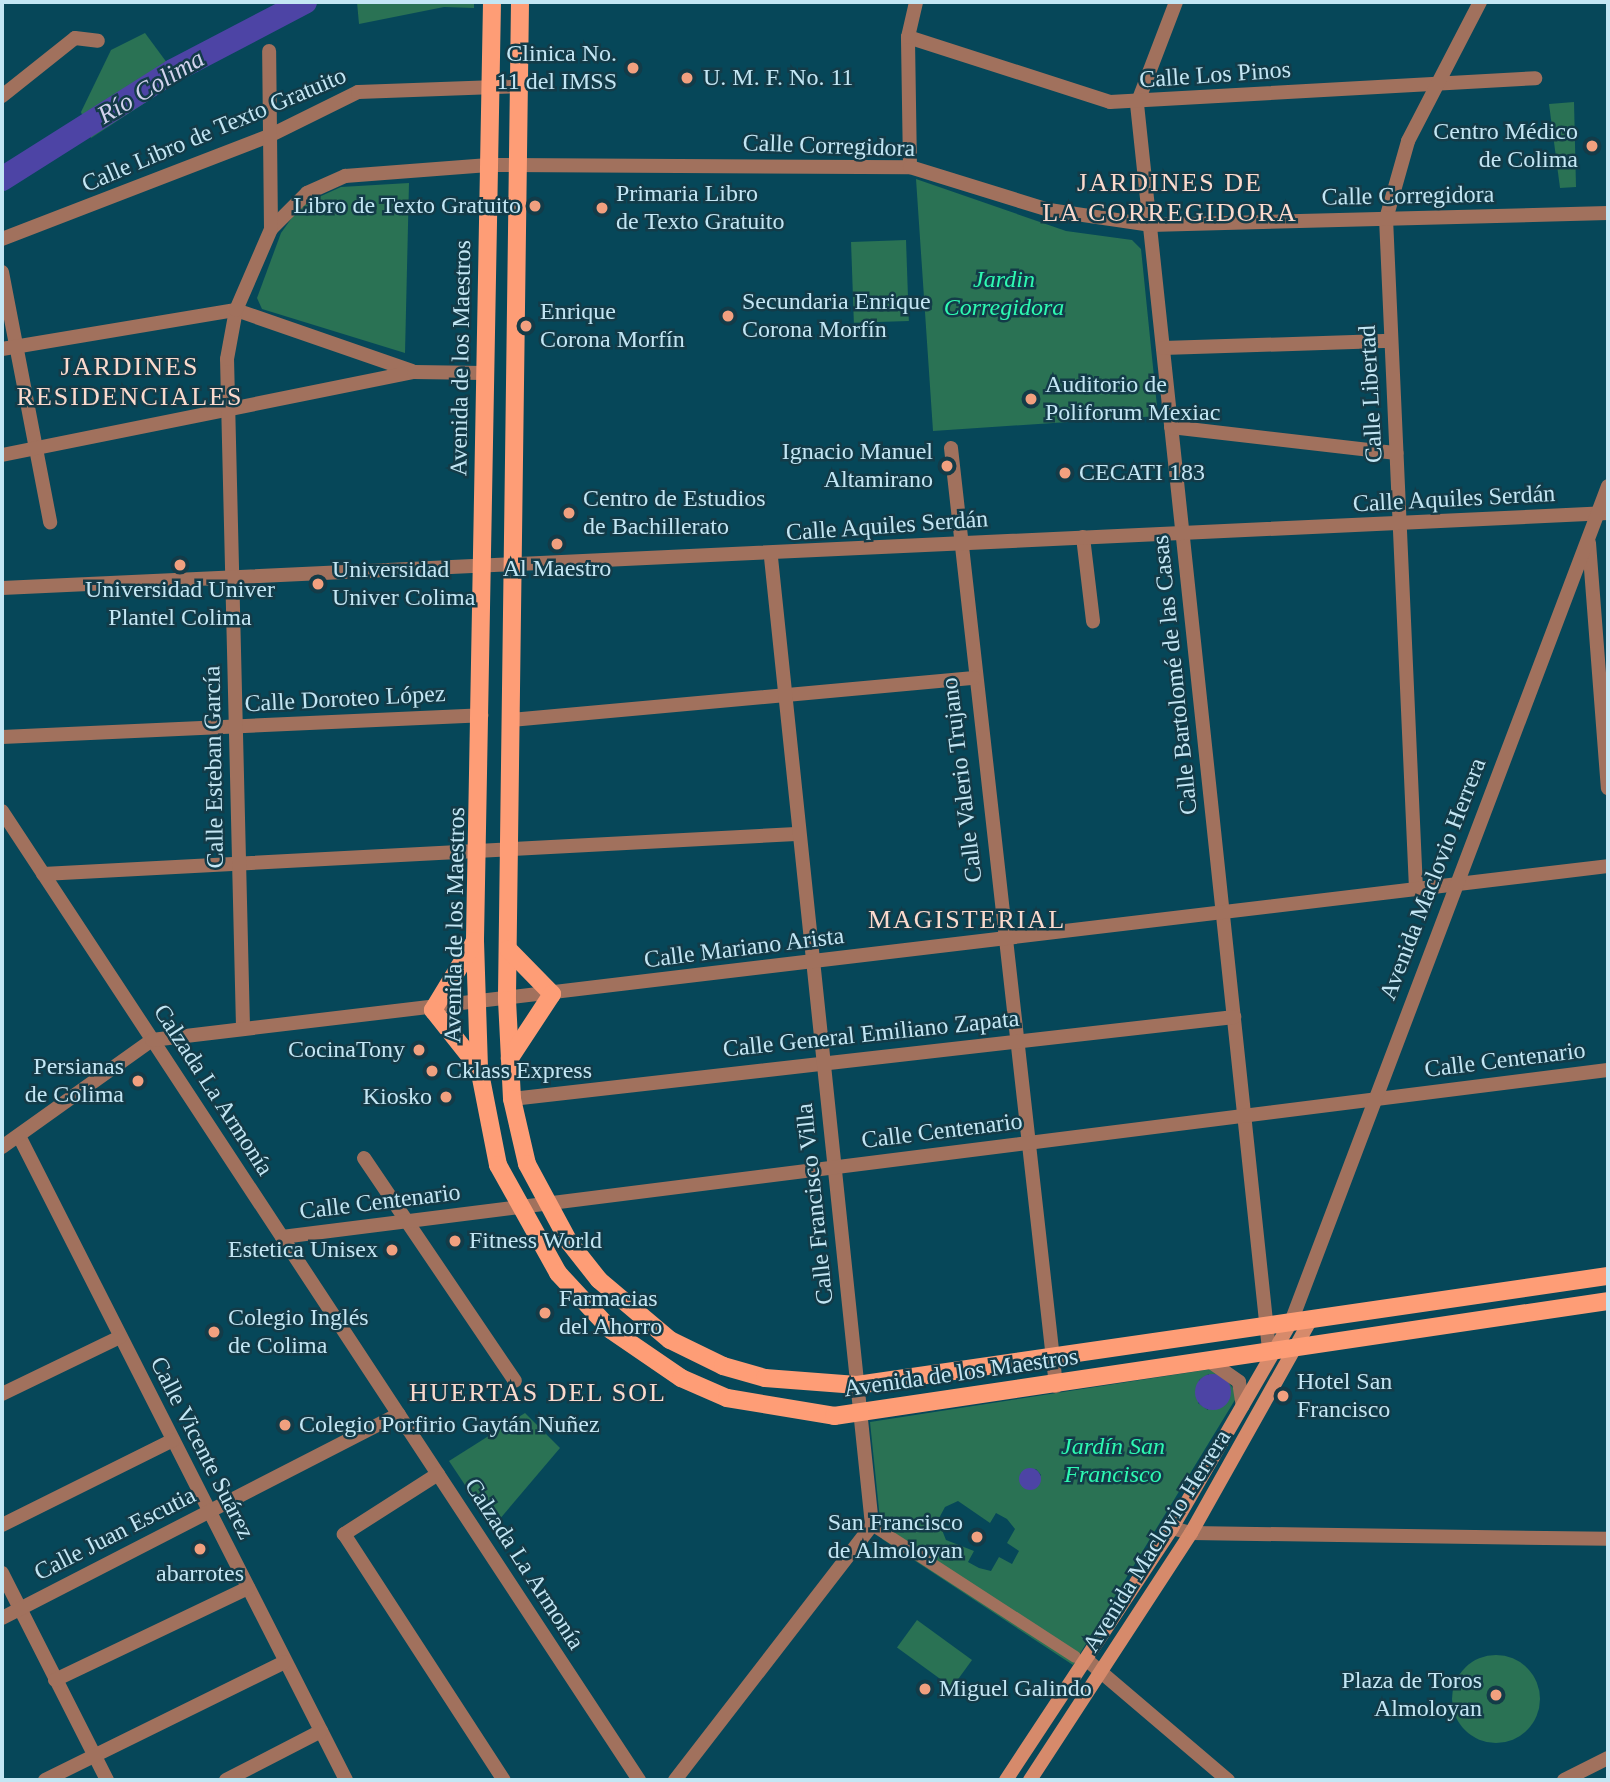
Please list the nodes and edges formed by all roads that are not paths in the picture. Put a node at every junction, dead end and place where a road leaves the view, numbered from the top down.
1 (916, 2) edge
2 (1176, 2) edge
3 (1480, 2) edge
4 (491, 7) edge
5 (520, 9) edge
6 (908, 37) junction
7 (98, 41) dead end
8 (269, 51) dead end
9 (1535, 78) dead end
10 (491, 86) junction
11 (518, 86) junction
12 (1434, 87) junction
13 (2, 96) edge
14 (1137, 104) junction
15 (271, 135) junction
16 (516, 164) junction
17 (489, 165) junction
18 (911, 167) junction
19 (1608, 213) edge
20 (1386, 219) junction
21 (1150, 225) junction
22 (271, 229) junction
23 (2, 239) edge
24 (2, 272) edge
25 (236, 310) junction
26 (1391, 341) junction
27 (9, 347) edge
28 (1163, 348) junction
29 (414, 372) junction
30 (484, 373) junction
31 (229, 408) junction
32 (1171, 426) junction
33 (35, 448) junction
34 (951, 448) dead end
35 (1397, 453) junction
36 (2, 455) edge
37 (1608, 486) edge
38 (1603, 513) edge
39 (50, 522) dead end
40 (1400, 526) junction
41 (1183, 532) junction
42 (1083, 537) junction
43 (958, 543) junction
44 (1589, 544) junction
45 (771, 557) junction
46 (513, 563) junction
47 (483, 564) junction
48 (232, 580) junction
49 (2, 589) edge
50 (1093, 621) dead end
51 (974, 678) junction
52 (786, 695) junction
53 (1604, 698) edge
54 (481, 715) junction
55 (511, 720) junction
56 (236, 726) junction
57 (2, 737) edge
58 (1608, 788) edge
59 (2, 811) edge
60 (796, 834) junction
61 (509, 849) junction
62 (481, 850) junction
63 (239, 863) junction
64 (1608, 866) edge
65 (43, 874) junction
66 (1452, 885) junction
67 (1416, 890) junction
68 (1223, 913) junction
69 (1004, 940) junction
70 (475, 941) junction
71 (509, 949) junction
72 (809, 963) junction
73 (552, 995) junction
74 (507, 1000) junction
75 (477, 1004) junction
76 (433, 1010) junction
77 (1234, 1017) junction
78 (243, 1027) junction
79 (152, 1040) junction
80 (1016, 1042) junction
81 (510, 1058) junction
82 (823, 1060) junction
83 (479, 1068) junction
84 (1608, 1070) edge
85 (512, 1099) junction
86 (1374, 1100) junction
87 (1245, 1116) junction
88 (19, 1136) junction
89 (1028, 1144) junction
90 (2, 1147) edge
91 (365, 1158) dead end
92 (832, 1168) junction
93 (546, 1204) junction
94 (518, 1208) junction
95 (408, 1222) junction
96 (282, 1237) junction
97 (1608, 1276) edge
98 (1306, 1291) junction
99 (1608, 1301) edge
100 (1311, 1319) junction
101 (1291, 1322) junction
102 (1267, 1325) junction
103 (120, 1337) junction
104 (1300, 1346) junction
105 (1273, 1350) junction
106 (1052, 1356) junction
107 (1208, 1360) junction
108 (515, 1381) dead end
109 (857, 1385) junction
110 (1056, 1385) junction
111 (2, 1394) edge
112 (1243, 1406) junction
113 (399, 1414) junction
114 (860, 1415) junction
115 (173, 1440) junction
116 (438, 1474) junction
117 (209, 1512) junction
118 (2, 1525) edge
119 (872, 1525) junction
120 (1172, 1528) junction
121 (1192, 1533) junction
122 (1608, 1539) edge
123 (2, 1573) edge
124 (248, 1588) junction
125 (19, 1609) junction
126 (2, 1618) edge
127 (1082, 1659) junction
128 (285, 1662) junction
129 (1103, 1671) junction
130 (55, 1680) junction
131 (321, 1731) junction
132 (94, 1756) junction
133 (1608, 1758) edge
134 (46, 1780) edge
135 (107, 1780) edge
136 (226, 1780) edge
137 (346, 1780) edge
138 (504, 1780) edge
139 (639, 1780) edge
140 (675, 1780) edge
141 (1006, 1780) edge
142 (1030, 1780) edge
143 (1228, 1780) edge
144 (1564, 1780) edge

1 - 6 street
2 - 14 street, Calle Bartolomé de las Casas
3 - 12 street, Calle Libertad
4 - 10 main road, Avenida de los Maestros
5 - 11 main road, Avenida de los Maestros
6 - 14 street, Calle Los Pinos
6 - 18 street
7 - 13 street
8 - 15 street, Calle Esteban García
9 - 12 street, Calle Los Pinos
10 - 11 street, Calle Libro de Texto Gratuito
10 - 15 street, Calle Libro de Texto Gratuito
10 - 17 main road, Avenida de los Maestros
11 - 16 main road, Avenida de los Maestros
12 - 14 street, Calle Los Pinos
12 - 20 street, Calle Libertad
14 - 21 street, Calle Bartolomé de las Casas
15 - 22 street, Calle Esteban García
15 - 23 street, Calle Libro de Texto Gratuito
16 - 17 street, Calle Corregidora
16 - 18 street, Calle Corregidora
16 - 46 main road, Avenida de los Maestros
17 - 22 street, Calle Corregidora
17 - 30 main road, Avenida de los Maestros
18 - 21 street, Calle Corregidora
19 - 20 street, Calle Corregidora
20 - 21 street, Calle Corregidora
20 - 26 street, Calle Libertad
21 - 28 street, Calle Bartolomé de las Casas
22 - 25 street, Calle Esteban García
24 - 27 street
25 - 27 street
25 - 29 street
25 - 31 street, Calle Esteban García
26 - 28 street
26 - 35 street, Calle Libertad
27 - 33 street
28 - 32 street, Calle Bartolomé de las Casas
29 - 30 street
29 - 31 street
30 - 47 main road, Avenida de los Maestros
31 - 33 street
31 - 48 street, Calle Esteban García
32 - 35 street
32 - 41 street, Calle Bartolomé de las Casas
33 - 36 street
33 - 39 street
34 - 43 street, Calle Valerio Trujano
35 - 40 street, Calle Libertad
37 - 38 street, Avenida Maclovio Herrera
38 - 40 street, Calle Aquiles Serdán
38 - 44 street, Avenida Maclovio Herrera
40 - 41 street, Calle Aquiles Serdán
40 - 67 street, Calle Libertad
41 - 42 street, Calle Aquiles Serdán
41 - 68 street, Calle Bartolomé de las Casas
42 - 43 street, Calle Aquiles Serdán
42 - 50 street
43 - 45 street, Calle Aquiles Serdán
43 - 51 street, Calle Valerio Trujano
44 - 53 street
44 - 66 street, Avenida Maclovio Herrera
45 - 46 street, Calle Aquiles Serdán
45 - 52 street, Calle Francisco Villa
46 - 47 street, Calle Aquiles Serdán
46 - 55 main road, Avenida de los Maestros
47 - 48 street, Calle Aquiles Serdán
47 - 54 main road, Avenida de los Maestros
48 - 49 street, Calle Aquiles Serdán
48 - 56 street, Calle Esteban García
51 - 52 street
51 - 69 street, Calle Valerio Trujano
52 - 55 street
52 - 60 street, Calle Francisco Villa
53 - 58 street
54 - 56 street, Calle Doroteo López
54 - 62 main road, Avenida de los Maestros
55 - 61 main road, Avenida de los Maestros
56 - 57 street, Calle Doroteo López
56 - 63 street, Calle Esteban García
59 - 65 street, Calzada La Armonía
60 - 61 street
60 - 72 street, Calle Francisco Villa
61 - 62 street
61 - 71 main road, Avenida de los Maestros
62 - 63 street
62 - 70 main road, Avenida de los Maestros
63 - 65 street
63 - 78 street, Calle Esteban García
64 - 66 street, Calle Mariano Arista
65 - 79 street, Calzada La Armonía
66 - 67 street, Calle Mariano Arista
66 - 86 street, Avenida Maclovio Herrera
67 - 68 street, Calle Mariano Arista
68 - 69 street, Calle Mariano Arista
68 - 77 street, Calle Bartolomé de las Casas
69 - 72 street, Calle Mariano Arista
69 - 80 street, Calle Valerio Trujano
70 - 75 main road, Avenida de los Maestros
70 - 76 main road
71 - 73 main road
71 - 74 main road, Avenida de los Maestros
72 - 73 street, Calle Mariano Arista
72 - 82 street, Calle Francisco Villa
73 - 74 street, Calle Mariano Arista
73 - 81 main road
74 - 75 street, Calle Mariano Arista
74 - 81 main road, Avenida de los Maestros
75 - 76 street, Calle Mariano Arista
75 - 83 main road, Avenida de los Maestros
76 - 78 street, Calle Mariano Arista
76 - 83 main road
77 - 80 street, Calle General Emiliano Zapata
77 - 87 street, Calle Bartolomé de las Casas
78 - 79 street, Calle Mariano Arista
79 - 88 street, Calle Mariano Arista
79 - 96 street, Calzada La Armonía
80 - 82 street, Calle General Emiliano Zapata
80 - 89 street, Calle Valerio Trujano
81 - 85 main road, Avenida de los Maestros
82 - 85 street, Calle General Emiliano Zapata
82 - 92 street, Calle Francisco Villa
83 - 94 main road, Avenida de los Maestros
84 - 86 street, Calle Centenario
85 - 93 main road, Avenida de los Maestros
86 - 87 street, Calle Centenario
86 - 98 street, Avenida Maclovio Herrera
87 - 89 street, Calle Centenario
87 - 102 street, Calle Bartolomé de las Casas
88 - 90 street, Calle Mariano Arista
88 - 103 street, Calle Vicente Suárez
89 - 92 street, Calle Centenario
89 - 106 street, Calle Valerio Trujano
91 - 95 street
92 - 93 street, Calle Centenario
92 - 109 street, Calle Francisco Villa
93 - 94 street, Calle Centenario
93 - 109 main road, Avenida de los Maestros
94 - 95 street, Calle Centenario
94 - 114 main road, Avenida de los Maestros
95 - 96 street, Calle Centenario
95 - 108 street
96 - 113 street, Calzada La Armonía
97 - 100 main road, Avenida de los Maestros
98 - 100 street
98 - 101 street, Avenida Maclovio Herrera
99 - 104 main road, Avenida de los Maestros
100 - 101 main road, Avenida de los Maestros
100 - 104 main road, Avenida Maclovio Herrera
101 - 102 main road, Avenida de los Maestros
101 - 105 main road, Avenida Maclovio Herrera
102 - 105 street, Calle Bartolomé de las Casas
102 - 106 main road, Avenida de los Maestros
103 - 111 street
103 - 115 street, Calle Vicente Suárez
104 - 105 main road, Avenida de los Maestros
104 - 121 main road, Avenida Maclovio Herrera
105 - 107 main road, Avenida de los Maestros
105 - 112 main road, Avenida Maclovio Herrera
106 - 109 main road, Avenida de los Maestros
106 - 110 street, Calle Valerio Trujano
107 - 110 main road, Avenida de los Maestros
107 - 112 street
109 - 114 street, Calle Francisco Villa
110 - 114 main road, Avenida de los Maestros
112 - 120 main road, Avenida Maclovio Herrera
113 - 116 street, Calzada La Armonía
113 - 117 street, Calle Juan Escutia
114 - 119 street, Calle Francisco Villa
115 - 117 street, Calle Vicente Suárez
115 - 118 street
116 - 138 street
116 - 139 street, Calzada La Armonía
117 - 124 street, Calle Vicente Suárez
117 - 125 street, Calle Juan Escutia
119 - 127 street
119 - 140 street
120 - 121 street
120 - 127 main road, Avenida Maclovio Herrera
121 - 122 street
121 - 129 main road, Avenida Maclovio Herrera
123 - 125 street
124 - 128 street, Calle Vicente Suárez
124 - 130 street
125 - 126 street, Calle Juan Escutia
125 - 130 street
127 - 129 street
127 - 141 main road, Avenida Maclovio Herrera
128 - 131 street, Calle Vicente Suárez
128 - 132 street
129 - 142 main road, Avenida Maclovio Herrera
129 - 143 street
130 - 132 street
131 - 136 street
131 - 137 street, Calle Vicente Suárez
132 - 134 street
132 - 135 street
133 - 144 street

